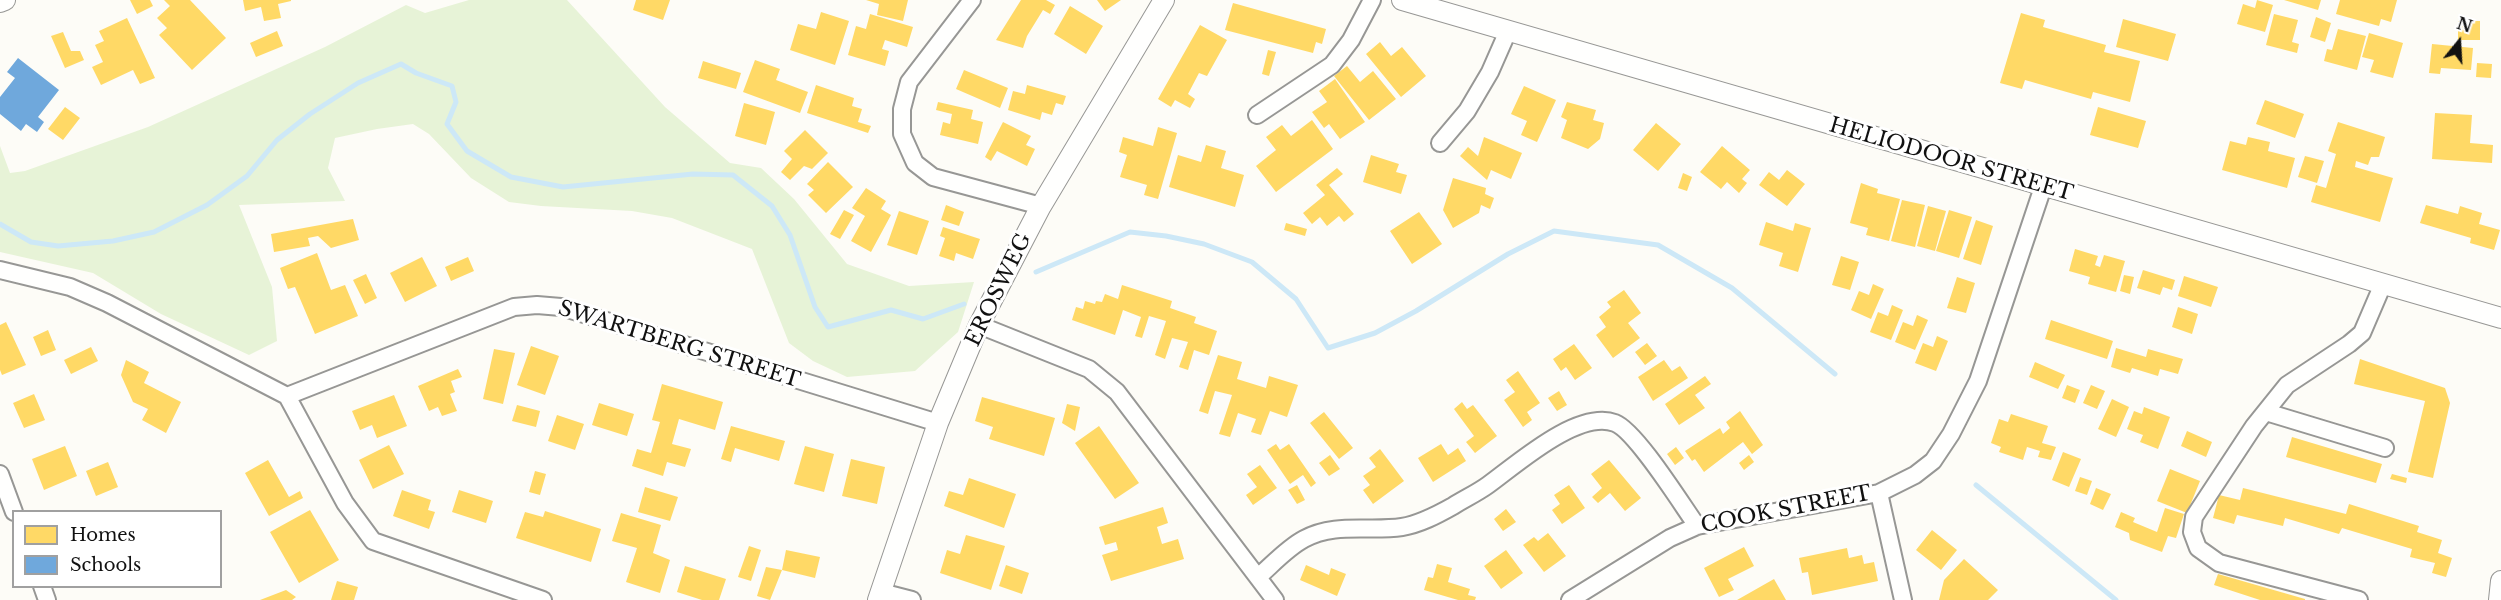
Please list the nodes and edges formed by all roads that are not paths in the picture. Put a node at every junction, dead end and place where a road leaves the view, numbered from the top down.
1 (5, 0) edge
2 (972, 0) edge
3 (1164, 0) edge
4 (1372, 0) edge
5 (1402, 0) edge
6 (0, 2) edge
7 (1508, 31) junction
8 (1257, 115) dead end
9 (1440, 143) dead end
10 (2043, 187) junction
11 (1041, 206) junction
12 (0, 270) edge
13 (2383, 284) junction
14 (2501, 318) edge
15 (979, 325) junction
16 (287, 396) junction
17 (2266, 412) junction
18 (938, 423) junction
19 (2385, 448) dead end
20 (0, 474) edge
21 (1879, 493) junction
22 (13, 510) edge
23 (1697, 526) junction
24 (1258, 577) junction
25 (2501, 581) edge
26 (879, 596) edge
27 (543, 600) edge
28 (912, 600) edge
29 (1275, 600) edge
30 (1570, 600) edge
31 (1903, 600) edge
32 (2359, 600) edge
33 (2499, 600) edge

1 - 6 street
2 - 11 street
3 - 11 street, EROSWEG
4 - 8 street
5 - 7 street, HELIODOOR STREET
7 - 9 street
7 - 10 street, HELIODOOR STREET
10 - 13 street, HELIODOOR STREET
10 - 21 street, COOK STREET
11 - 15 street, EROSWEG
12 - 16 street
13 - 14 street, HELIODOOR STREET
13 - 17 street
15 - 18 street, EROSWEG
15 - 24 street
16 - 18 street, SWARTBERG STREET
16 - 27 street
17 - 19 street
17 - 32 street
18 - 26 street, EROSWEG
20 - 22 street
21 - 23 street, COOK STREET
21 - 31 street
23 - 24 street
23 - 30 street, COOK STREET
24 - 29 street
25 - 33 street
26 - 28 street

